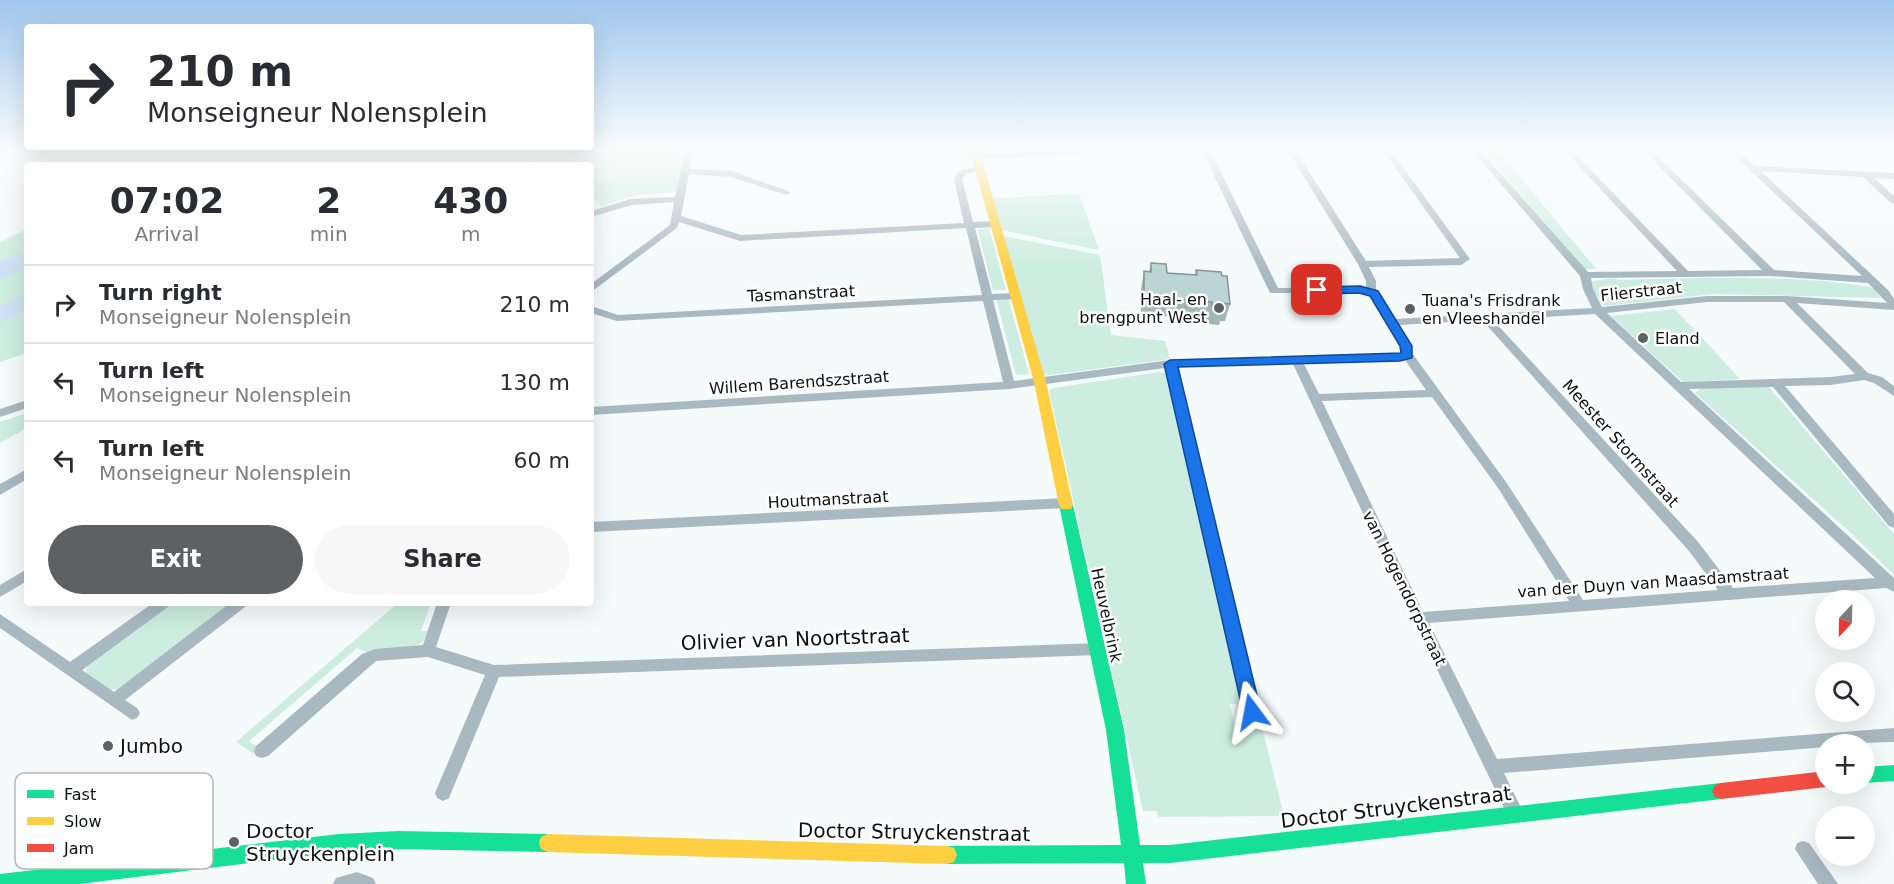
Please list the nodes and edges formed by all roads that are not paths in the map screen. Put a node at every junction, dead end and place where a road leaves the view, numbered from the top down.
1 (682, 189) edge
2 (778, 189) edge
3 (961, 189) edge
4 (985, 189) edge
5 (1224, 189) edge
6 (1316, 189) edge
7 (1415, 189) edge
8 (1510, 189) edge
9 (1605, 189) edge
10 (1687, 189) edge
11 (1775, 189) edge
12 (1881, 189) edge
13 (786, 192) dead end
14 (680, 199) junction
15 (1894, 201) edge
16 (594, 213) edge
17 (676, 218) junction
18 (995, 224) junction
19 (970, 225) junction
20 (1363, 264) junction
21 (1771, 273) junction
22 (1685, 274) junction
23 (1585, 275) junction
24 (1871, 280) junction
25 (594, 287) edge
26 (1371, 291) junction
27 (1015, 296) junction
28 (988, 297) junction
29 (1787, 299) junction
30 (1894, 307) edge
31 (594, 310) edge
32 (1598, 311) junction
33 (1485, 317) junction
34 (1392, 322) junction
35 (1407, 355) junction
36 (1298, 360) junction
37 (1170, 364) junction
38 (1864, 376) junction
39 (1040, 382) junction
40 (1775, 382) junction
41 (1009, 385) junction
42 (1679, 386) junction
43 (1894, 392) edge
44 (1435, 393) junction
45 (1314, 398) junction
46 (24, 405) edge
47 (594, 411) edge
48 (0, 413) edge
49 (24, 475) edge
50 (0, 490) edge
51 (1066, 503) junction
52 (1894, 523) edge
53 (594, 527) edge
54 (24, 576) edge
55 (1892, 584) edge
56 (0, 592) edge
57 (1729, 594) junction
58 (159, 606) edge
59 (236, 606) edge
60 (443, 606) edge
61 (1580, 606) junction
62 (1419, 618) junction
63 (3, 626) edge
64 (1098, 649) junction
65 (428, 651) junction
66 (70, 670) junction
67 (494, 671) junction
68 (114, 700) junction
69 (1252, 712) dead end
70 (132, 713) dead end
71 (1894, 735) edge
72 (261, 751) dead end
73 (1493, 767) junction
74 (1894, 772) edge
75 (1875, 774) edge
76 (1815, 780) edge
77 (443, 793) dead end
78 (1516, 814) junction
79 (1803, 849) dead end
80 (1133, 856) junction
81 (213, 858) edge
82 (124, 869) edge
83 (345, 883) edge
84 (0, 884) edge
85 (367, 884) edge
86 (1136, 884) edge
87 (1829, 884) edge

1 - 14 street
2 - 13 street
3 - 19 street
4 - 18 street, Heuvelbrink
5 - 26 street
6 - 20 street
7 - 20 street
8 - 23 street
9 - 22 street
10 - 21 street
11 - 24 street
12 - 15 street
14 - 16 street
14 - 17 street
17 - 19 street
17 - 25 street
18 - 19 street
18 - 27 street, Heuvelbrink
19 - 28 street
20 - 26 street
21 - 22 street
21 - 24 street
22 - 23 street
23 - 32 street
24 - 30 street
26 - 34 street
27 - 28 street, Tasmanstraat
27 - 39 street, Heuvelbrink
28 - 31 street, Tasmanstraat
28 - 41 street
29 - 30 street, Flierstraat
29 - 32 street, Flierstraat
29 - 38 street
32 - 33 street, Flierstraat
32 - 42 street
33 - 34 street, Flierstraat
33 - 57 street, Meester Stormstraat
34 - 35 street
35 - 36 street
35 - 44 street
36 - 37 street
36 - 45 street, van Hogendorpstraat
37 - 39 street
37 - 69 street
38 - 40 street
38 - 43 street
39 - 41 street
39 - 51 street, Heuvelbrink
40 - 42 street
40 - 52 street
41 - 47 street, Willem Barendszstraat
42 - 55 street
44 - 45 street
44 - 61 street
45 - 62 street, van Hogendorpstraat
46 - 48 street
49 - 50 street
51 - 53 street, Houtmanstraat
51 - 64 street, Heuvelbrink
54 - 56 street
55 - 57 street, van der Duyn van Maasdamstraat
57 - 61 street, van der Duyn van Maasdamstraat
58 - 66 street
59 - 68 street
60 - 65 street
61 - 62 street, van der Duyn van Maasdamstraat
62 - 73 street, van Hogendorpstraat
63 - 66 street
64 - 67 street, Olivier van Noortstraat
64 - 80 street, Heuvelbrink
65 - 67 street, Olivier van Noortstraat
65 - 72 street
66 - 68 street
67 - 77 street
68 - 70 street
71 - 73 street, Doctor Struyckenstraat
73 - 78 street, van Hogendorpstraat
74 - 75 street
76 - 78 street, Doctor Struyckenstraat
78 - 80 street, Doctor Struyckenstraat
79 - 87 street
80 - 81 street, Doctor Struyckenstraat
80 - 86 street, Heuvelbrink
82 - 84 street, Doctor Struyckenstraat
83 - 85 street

